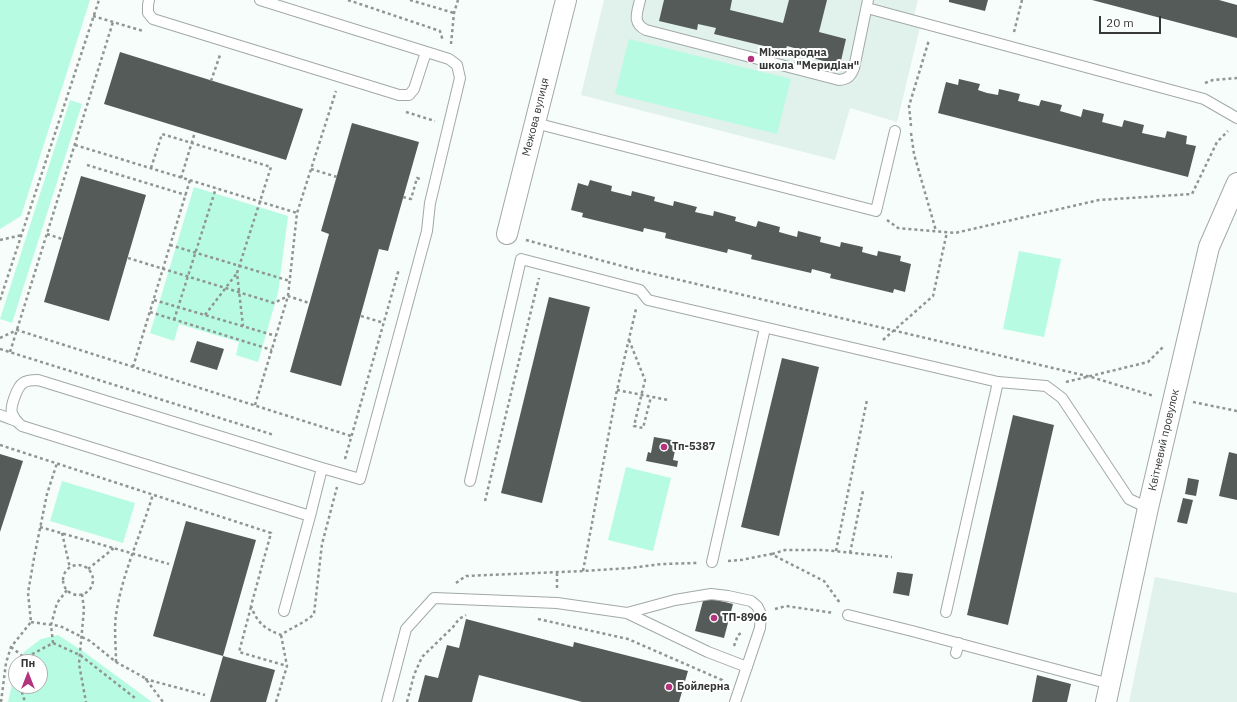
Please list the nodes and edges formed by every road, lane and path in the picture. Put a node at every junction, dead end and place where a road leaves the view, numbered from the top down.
1 (99, 0) edge
2 (149, 0) edge
3 (260, 0) edge
4 (348, 0) edge
5 (410, 0) edge
6 (458, 0) edge
7 (566, 0) edge
8 (640, 0) edge
9 (1022, 0) edge
10 (868, 4) edge
11 (454, 13) junction
12 (113, 22) dead end
13 (933, 25) junction
14 (1010, 46) junction
15 (426, 52) junction
16 (220, 55) dead end
17 (449, 59) junction
18 (1237, 78) edge
19 (211, 80) dead end
20 (336, 90) dead end
21 (1188, 95) junction
22 (535, 122) junction
23 (1234, 123) edge
24 (895, 131) dead end
25 (195, 132) dead end
26 (192, 142) junction
27 (75, 145) junction
28 (88, 165) dead end
29 (150, 168) junction
30 (311, 169) junction
31 (337, 177) dead end
32 (181, 178) junction
33 (417, 178) dead end
34 (190, 180) junction
35 (1237, 183) edge
36 (216, 188) junction
37 (186, 194) junction
38 (403, 197) dead end
39 (260, 202) junction
40 (876, 211) junction
41 (297, 214) junction
42 (936, 231) junction
43 (946, 232) junction
44 (47, 234) junction
45 (507, 234) joint
46 (22, 235) junction
47 (62, 239) dead end
48 (0, 240) edge
49 (170, 245) junction
50 (547, 246) junction
51 (196, 253) junction
52 (128, 258) dead end
53 (401, 263) dead end
54 (543, 265) junction
55 (240, 266) junction
56 (163, 269) junction
57 (633, 269) junction
58 (238, 273) junction
59 (188, 277) junction
60 (290, 281) junction
61 (226, 288) junction
62 (640, 290) junction
63 (240, 292) junction
64 (288, 296) junction
65 (0, 300) edge
66 (154, 300) junction
67 (309, 303) dead end
68 (178, 307) junction
69 (150, 312) junction
70 (205, 315) junction
71 (361, 316) dead end
72 (174, 320) junction
73 (384, 323) junction
74 (243, 326) junction
75 (765, 328) junction
76 (17, 330) junction
77 (894, 331) junction
78 (276, 336) junction
79 (0, 338) edge
80 (629, 340) junction
81 (1165, 345) dead end
82 (0, 349) edge
83 (272, 350) junction
84 (10, 352) junction
85 (869, 352) junction
86 (133, 367) junction
87 (1091, 377) junction
88 (998, 382) junction
89 (1046, 386) junction
90 (618, 390) junction
91 (641, 395) junction
92 (651, 397) junction
93 (668, 400) dead end
94 (867, 400) dead end
95 (1173, 401) junction
96 (255, 405) junction
97 (1237, 412) edge
98 (0, 415) edge
99 (16, 421) junction
100 (277, 436) dead end
101 (352, 436) junction
102 (0, 445) edge
103 (345, 457) junction
104 (57, 464) junction
105 (364, 464) junction
106 (322, 468) junction
107 (341, 474) junction
108 (470, 481) dead end
109 (863, 491) dead end
110 (153, 494) junction
111 (485, 501) dead end
112 (1148, 508) junction
113 (310, 516) junction
114 (40, 526) junction
115 (62, 533) junction
116 (114, 548) junction
117 (836, 551) junction
118 (132, 553) junction
119 (850, 553) junction
120 (772, 554) junction
121 (892, 557) dead end
122 (712, 562) junction
123 (169, 564) dead end
124 (70, 568) junction
125 (88, 569) junction
126 (583, 571) junction
127 (453, 586) dead end
128 (67, 590) junction
129 (82, 594) junction
130 (251, 606) junction
131 (284, 611) dead end
132 (946, 612) dead end
133 (627, 613) junction
134 (469, 614) dead end
135 (848, 615) joint
136 (536, 619) dead end
137 (31, 622) junction
138 (51, 625) junction
139 (281, 635) junction
140 (82, 637) junction
141 (53, 643) junction
142 (959, 643) junction
143 (12, 647) junction
144 (956, 653) dead end
145 (20, 654) edge
146 (32, 654) edge
147 (80, 655) junction
148 (116, 662) junction
149 (287, 666) junction
150 (747, 667) junction
151 (145, 678) junction
152 (724, 689) dead end
153 (1108, 693) edge
154 (204, 695) dead end
155 (135, 698) dead end
156 (1, 702) edge
157 (86, 702) edge
158 (163, 702) edge
159 (276, 702) edge
160 (387, 702) edge
161 (407, 702) edge
162 (735, 702) edge

1 - 46 path
2 - 15 lane
3 - 15 lane
4 - 17 path
5 - 11 path
6 - 11 path
7 - 22 street, Межова вулиця
8 - 10 lane
9 - 14 path
10 - 13 lane
11 - 17 path
12 - 27 path
13 - 14 lane
13 - 42 path
14 - 21 lane
15 - 17 lane
16 - 19 path
17 - 105 lane
18 - 21 path
20 - 30 path
21 - 23 lane
22 - 40 lane
22 - 45 street, Межова вулиця
23 - 43 path
24 - 40 lane
25 - 26 path
26 - 29 path
26 - 32 path
26 - 39 path
27 - 29 path
27 - 44 path
28 - 37 path
29 - 32 path
30 - 31 path
30 - 41 path
32 - 34 path
33 - 38 path
34 - 36 path
34 - 37 path
35 - 95 street, Квітневий провулок
36 - 39 path
36 - 51 path
37 - 49 path
39 - 41 path
39 - 55 path
40 - 42 path
41 - 60 path
42 - 43 path
43 - 77 path
44 - 47 path
44 - 76 path
45 - 50 path
46 - 48 path
46 - 65 path
49 - 51 path
49 - 56 path
50 - 54 path
50 - 57 path
51 - 55 path
51 - 59 path
52 - 56 path
53 - 73 path
54 - 62 lane
54 - 108 lane
54 - 111 path
55 - 58 path
55 - 60 path
56 - 59 path
56 - 66 path
57 - 62 path
57 - 77 path
58 - 61 path
58 - 63 path
59 - 61 path
59 - 68 path
60 - 64 path
61 - 63 path
61 - 70 path
62 - 75 lane
62 - 80 path
63 - 64 path
63 - 74 path
64 - 67 path
64 - 78 path
66 - 68 path
66 - 69 path
68 - 70 path
68 - 72 path
69 - 72 path
69 - 86 path
70 - 74 path
71 - 73 path
72 - 83 path
73 - 101 path
74 - 78 path
75 - 85 lane
75 - 122 lane
76 - 79 path
76 - 84 path
76 - 86 path
77 - 85 path
77 - 87 path
78 - 83 path
80 - 90 path
80 - 91 path
81 - 87 path
82 - 84 path
83 - 96 path
84 - 100 path
85 - 88 lane
86 - 96 path
87 - 89 path
87 - 95 path
88 - 89 lane
88 - 132 lane
89 - 112 lane
90 - 91 path
90 - 126 path
91 - 92 path
91 - 92 path
92 - 93 path
94 - 117 path
95 - 97 path
95 - 112 street, Квітневий провулок
96 - 101 path
98 - 99 lane
99 - 106 lane
99 - 113 lane
101 - 103 path
102 - 104 path
103 - 105 path
103 - 107 path
104 - 110 path
104 - 114 path
105 - 107 lane
106 - 107 lane
106 - 113 lane
107 - 139 path
109 - 119 path
110 - 118 path
110 - 130 path
112 - 153 street, Квітневий провулок
113 - 131 lane
114 - 115 path
114 - 137 path
115 - 116 path
115 - 124 path
116 - 118 path
116 - 125 path
117 - 119 path
117 - 120 path
118 - 123 path
118 - 148 path
119 - 121 path
120 - 122 path
120 - 135 path
122 - 126 path
124 - 125 path
124 - 128 path
125 - 129 path
126 - 127 path
128 - 129 path
128 - 138 path
129 - 140 path
130 - 139 path
130 - 149 path
133 - 150 lane
133 - 150 lane
133 - 160 lane
134 - 161 path
135 - 142 lane
136 - 152 path
137 - 138 path
137 - 143 path
138 - 140 path
138 - 141 path
139 - 149 path
140 - 147 path
140 - 148 path
141 - 146 path
141 - 147 path
142 - 144 lane
142 - 153 lane
143 - 145 path
143 - 156 path
147 - 155 path
147 - 157 path
148 - 151 path
149 - 159 path
150 - 162 lane
151 - 154 path
151 - 158 path

